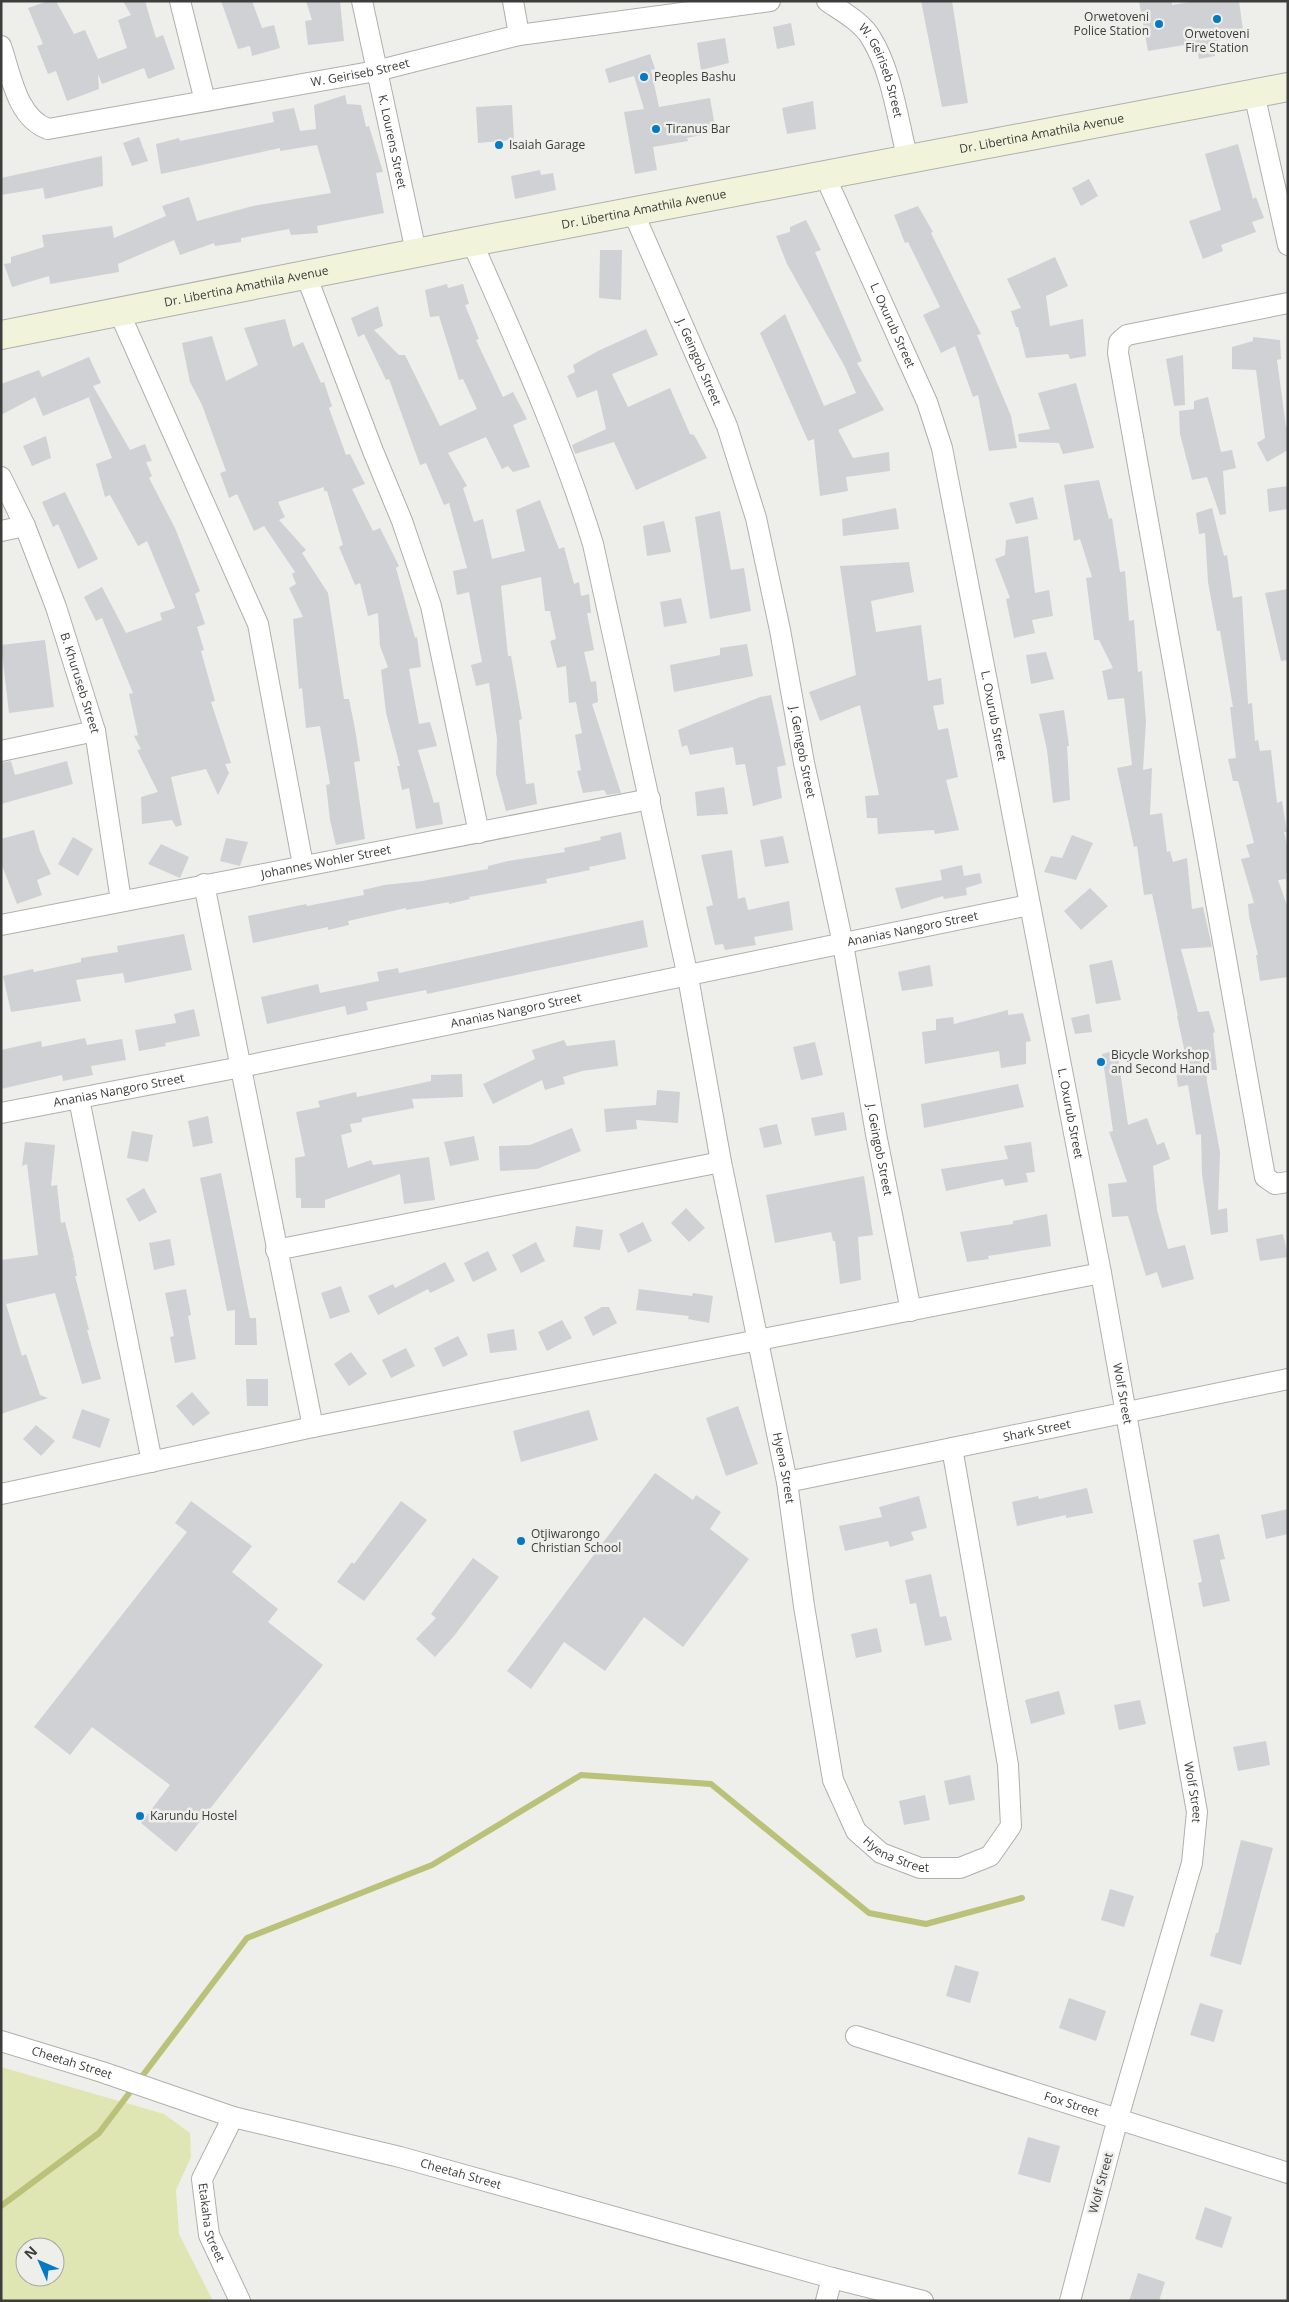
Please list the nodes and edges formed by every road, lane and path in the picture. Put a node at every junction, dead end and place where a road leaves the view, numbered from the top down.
1 (180, 1) edge
2 (362, 1) edge
3 (513, 1) edge
4 (770, 1) edge
5 (827, 1) edge
6 (519, 35) junction
7 (1, 46) edge
8 (376, 71) junction
9 (1288, 87) edge
10 (1254, 93) junction
11 (206, 102) junction
12 (908, 160) junction
13 (826, 176) junction
14 (633, 212) junction
15 (472, 242) junction
16 (1288, 245) edge
17 (416, 252) junction
18 (306, 275) junction
19 (1288, 303) edge
20 (120, 312) junction
21 (1, 335) edge
22 (1, 477) edge
23 (25, 526) junction
24 (1, 531) edge
25 (95, 731) junction
26 (1, 751) edge
27 (650, 799) junction
28 (479, 833) junction
29 (303, 866) junction
30 (204, 884) junction
31 (121, 901) junction
32 (1029, 905) junction
33 (1, 925) edge
34 (843, 944) junction
35 (688, 977) junction
36 (241, 1068) junction
37 (79, 1099) junction
38 (1, 1113) edge
39 (721, 1162) junction
40 (1288, 1182) edge
41 (276, 1250) junction
42 (1101, 1273) junction
43 (911, 1311) junction
44 (756, 1340) junction
45 (1288, 1379) edge
46 (1124, 1412) junction
47 (313, 1427) junction
48 (952, 1448) junction
49 (152, 1462) junction
50 (787, 1482) junction
51 (1, 1494) edge
52 (856, 2036) dead end
53 (1, 2041) edge
54 (233, 2117) junction
55 (1118, 2118) junction
56 (1288, 2174) edge
57 (832, 2278) junction
58 (240, 2301) edge
59 (826, 2301) edge
60 (923, 2301) edge
61 (1070, 2301) edge

1 - 11 street
2 - 8 street, K. Lourens Street
3 - 6 street
4 - 6 street, W. Geiriseb Street
5 - 12 street, W. Geiriseb Street
6 - 8 street, W. Geiriseb Street
7 - 11 street, W. Geiriseb Street
8 - 11 street, W. Geiriseb Street
8 - 17 street, K. Lourens Street
9 - 10 street, Dr. Libertina Amathila Avenue
10 - 12 street, Dr. Libertina Amathila Avenue
10 - 16 street
12 - 13 street, Dr. Libertina Amathila Avenue
13 - 14 street, Dr. Libertina Amathila Avenue
13 - 32 street, L. Oxurub Street
14 - 15 street, Dr. Libertina Amathila Avenue
14 - 34 street, J. Geingob Street
15 - 17 street, Dr. Libertina Amathila Avenue
15 - 27 street, Hyena Street
17 - 18 street, Dr. Libertina Amathila Avenue
18 - 20 street, Dr. Libertina Amathila Avenue
18 - 28 street
19 - 40 street
20 - 21 street, Dr. Libertina Amathila Avenue
20 - 29 street
22 - 23 street, B. Khuruseb Street
23 - 24 street
23 - 25 street, B. Khuruseb Street
25 - 26 street
25 - 31 street, B. Khuruseb Street
27 - 28 street, Johannes Wohler Street
27 - 35 street, Hyena Street
28 - 29 street, Johannes Wohler Street
29 - 30 street, Johannes Wohler Street
30 - 31 street, Johannes Wohler Street
30 - 36 street
31 - 33 street, Johannes Wohler Street
32 - 34 street, Ananias Nangoro Street
32 - 42 street, L. Oxurub Street
34 - 35 street, Ananias Nangoro Street
34 - 43 street, J. Geingob Street
35 - 36 street, Ananias Nangoro Street
35 - 39 street, Hyena Street
36 - 37 street, Ananias Nangoro Street
36 - 41 street
37 - 38 street, Ananias Nangoro Street
37 - 49 street
39 - 41 street
39 - 44 street, Hyena Street
41 - 47 street
42 - 43 street
42 - 46 street, Wolf Street
43 - 44 street
44 - 47 street
44 - 50 street, Hyena Street
45 - 46 street, Shark Street
46 - 48 street, Shark Street
46 - 55 street, Wolf Street
47 - 49 street
48 - 50 street, Shark Street
48 - 50 street, Hyena Street
49 - 51 street
52 - 55 street, Fox Street
53 - 54 street, Cheetah Street
54 - 57 street, Cheetah Street
54 - 58 street, Etakaha Street
55 - 56 street, Fox Street
55 - 61 street, Wolf Street
57 - 59 street
57 - 60 street, Cheetah Street

